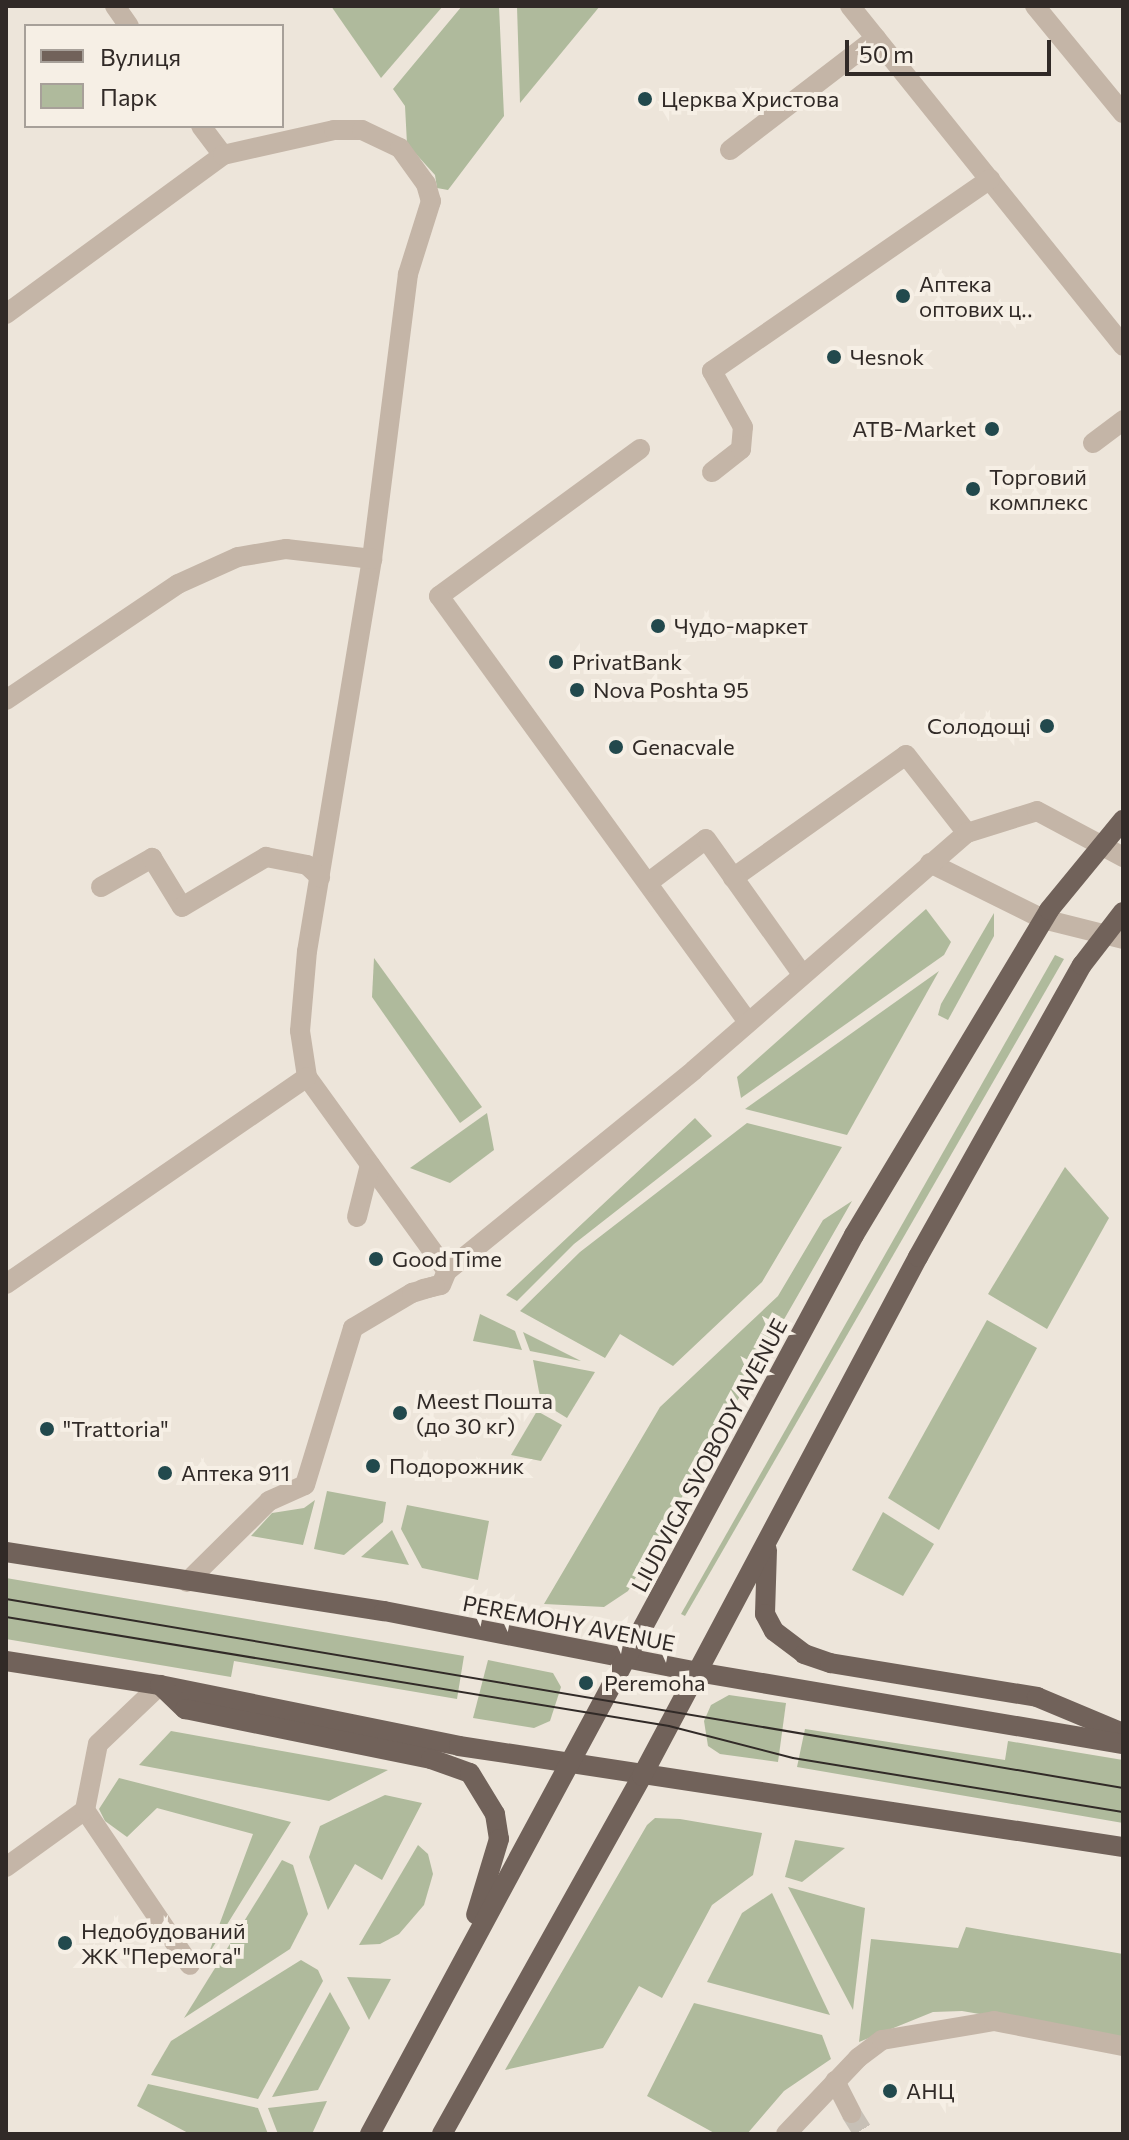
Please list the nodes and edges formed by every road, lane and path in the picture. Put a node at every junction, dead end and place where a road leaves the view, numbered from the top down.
1 (115, 6) edge
2 (850, 6) edge
3 (1035, 6) edge
4 (128, 24) edge
5 (876, 38) junction
6 (1123, 113) edge
7 (203, 128) edge
8 (730, 150) dead end
9 (223, 155) junction
10 (990, 179) junction
11 (6, 314) edge
12 (1123, 346) edge
13 (1123, 420) edge
14 (1093, 443) dead end
15 (640, 449) dead end
16 (712, 472) dead end
17 (372, 559) junction
18 (6, 700) edge
19 (1123, 820) edge
20 (967, 833) junction
21 (1099, 844) junction
22 (1123, 857) edge
23 (930, 863) junction
24 (320, 877) junction
25 (733, 878) junction
26 (649, 882) junction
27 (101, 887) dead end
28 (1123, 912) edge
29 (1043, 919) junction
30 (1113, 937) edge
31 (802, 974) junction
32 (748, 1022) junction
33 (307, 1077) junction
34 (370, 1165) junction
35 (357, 1217) dead end
36 (447, 1271) junction
37 (6, 1284) edge
38 (769, 1537) junction
39 (6, 1552) edge
40 (187, 1582) junction
41 (628, 1659) junction
42 (6, 1661) edge
43 (697, 1672) junction
44 (160, 1685) junction
45 (1123, 1733) edge
46 (1123, 1744) edge
47 (573, 1764) junction
48 (642, 1776) junction
49 (85, 1810) junction
50 (1123, 1847) edge
51 (6, 1867) edge
52 (190, 1965) dead end
53 (457, 1968) junction
54 (1123, 2046) edge
55 (835, 2081) junction
56 (851, 2113) tunnel mouth
57 (370, 2134) edge
58 (442, 2134) edge
59 (786, 2134) edge

1 - 4 street
2 - 5 street
3 - 6 street
5 - 8 street
5 - 10 street
7 - 9 street
9 - 11 street
9 - 17 street
10 - 12 street
10 - 16 street
13 - 14 street
15 - 26 street
17 - 18 street
17 - 24 street
19 - 21 main road, LIUDVIGA SVOBODY AVENUE
20 - 21 street
20 - 23 street
20 - 25 street
21 - 22 street
21 - 29 main road, LIUDVIGA SVOBODY AVENUE
23 - 29 street
23 - 31 street
24 - 27 street
24 - 33 street
25 - 26 street
25 - 31 street
26 - 32 street
28 - 30 main road
29 - 30 street
29 - 41 main road, LIUDVIGA SVOBODY AVENUE
30 - 38 main road
31 - 32 street
32 - 36 street
33 - 34 street
33 - 37 street
34 - 35 street
34 - 36 street
36 - 40 street
38 - 43 main road
38 - 45 main road
39 - 40 main road, PEREMOHY AVENUE
40 - 41 main road, PEREMOHY AVENUE
41 - 43 main road, PEREMOHY AVENUE
41 - 47 main road, LIUDVIGA SVOBODY AVENUE
42 - 44 main road
43 - 46 main road, PEREMOHY AVENUE
43 - 48 main road
44 - 47 main road
44 - 49 street
44 - 53 main road
47 - 48 main road
47 - 53 main road, LIUDVIGA SVOBODY AVENUE
48 - 50 main road
48 - 58 main road
49 - 51 street
49 - 52 street
53 - 57 main road, LIUDVIGA SVOBODY AVENUE
54 - 55 street
55 - 56 street
55 - 59 street

